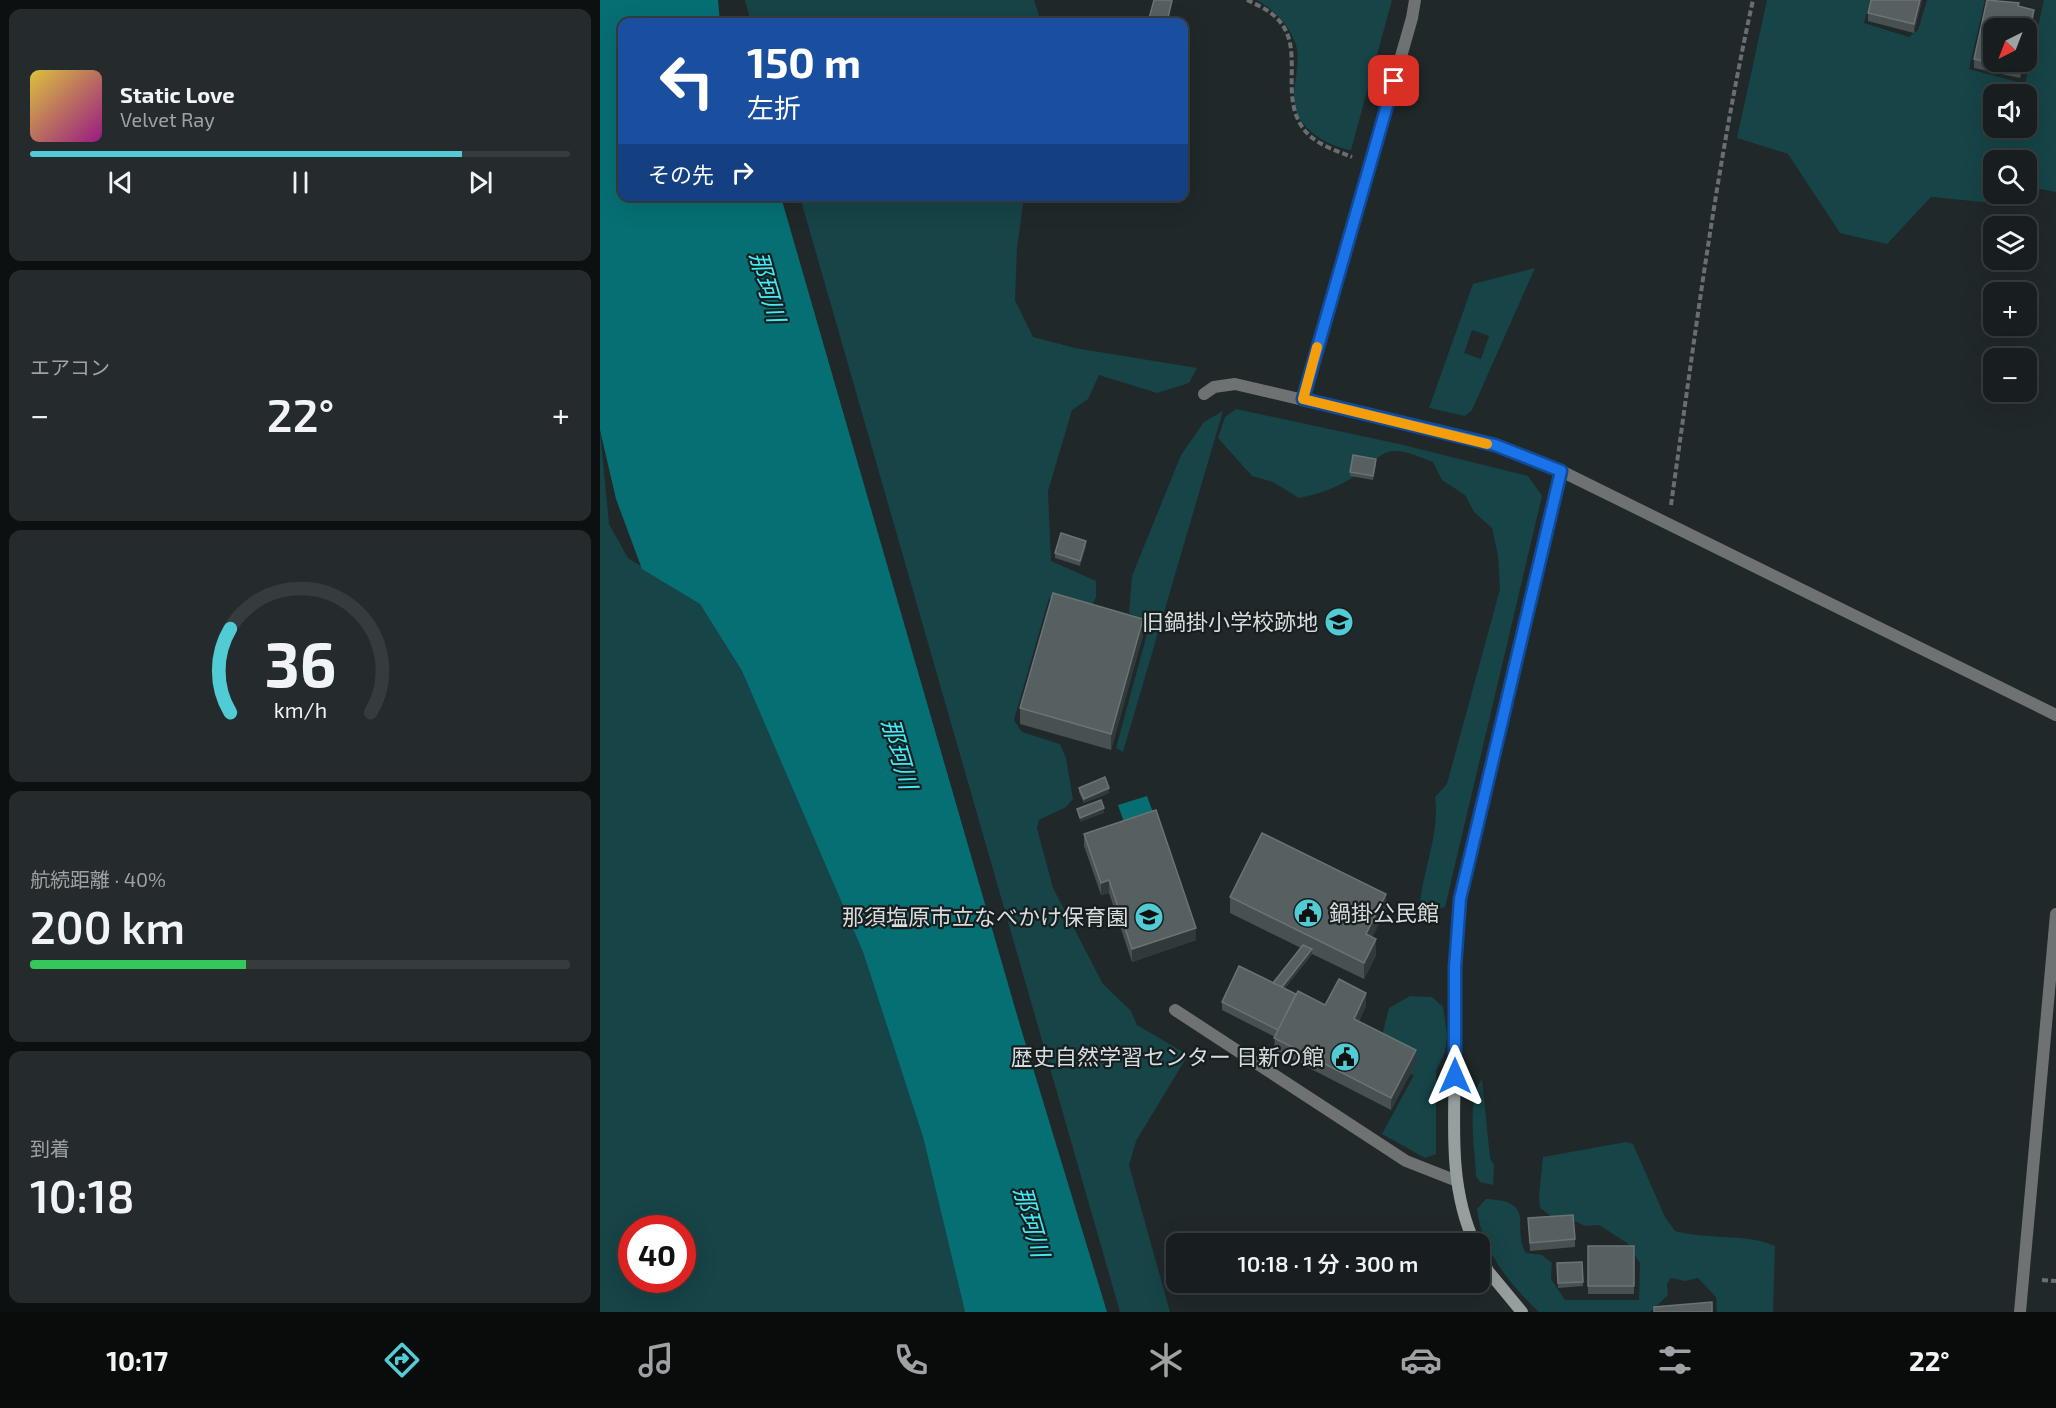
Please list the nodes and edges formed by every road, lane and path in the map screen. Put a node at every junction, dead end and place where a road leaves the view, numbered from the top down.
1 (1247, 0) edge
2 (1415, 0) edge
3 (1753, 0) edge
4 (1356, 152) dead end
5 (1353, 163) dead end
6 (1370, 165) junction
7 (1204, 394) dead end
8 (1303, 399) junction
9 (1561, 471) junction
10 (1669, 524) junction
11 (2056, 715) edge
12 (2056, 914) edge
13 (1175, 1010) dead end
14 (1457, 1181) junction
15 (1471, 1233) edge
16 (1490, 1273) edge
17 (1522, 1312) edge
18 (2020, 1312) edge

1 - 6 path
2 - 6 street
3 - 10 path
4 - 5 path
6 - 8 street
7 - 8 street
8 - 9 street
9 - 10 street
9 - 14 street
10 - 11 street
12 - 18 street
13 - 14 street
14 - 15 street
16 - 17 street

